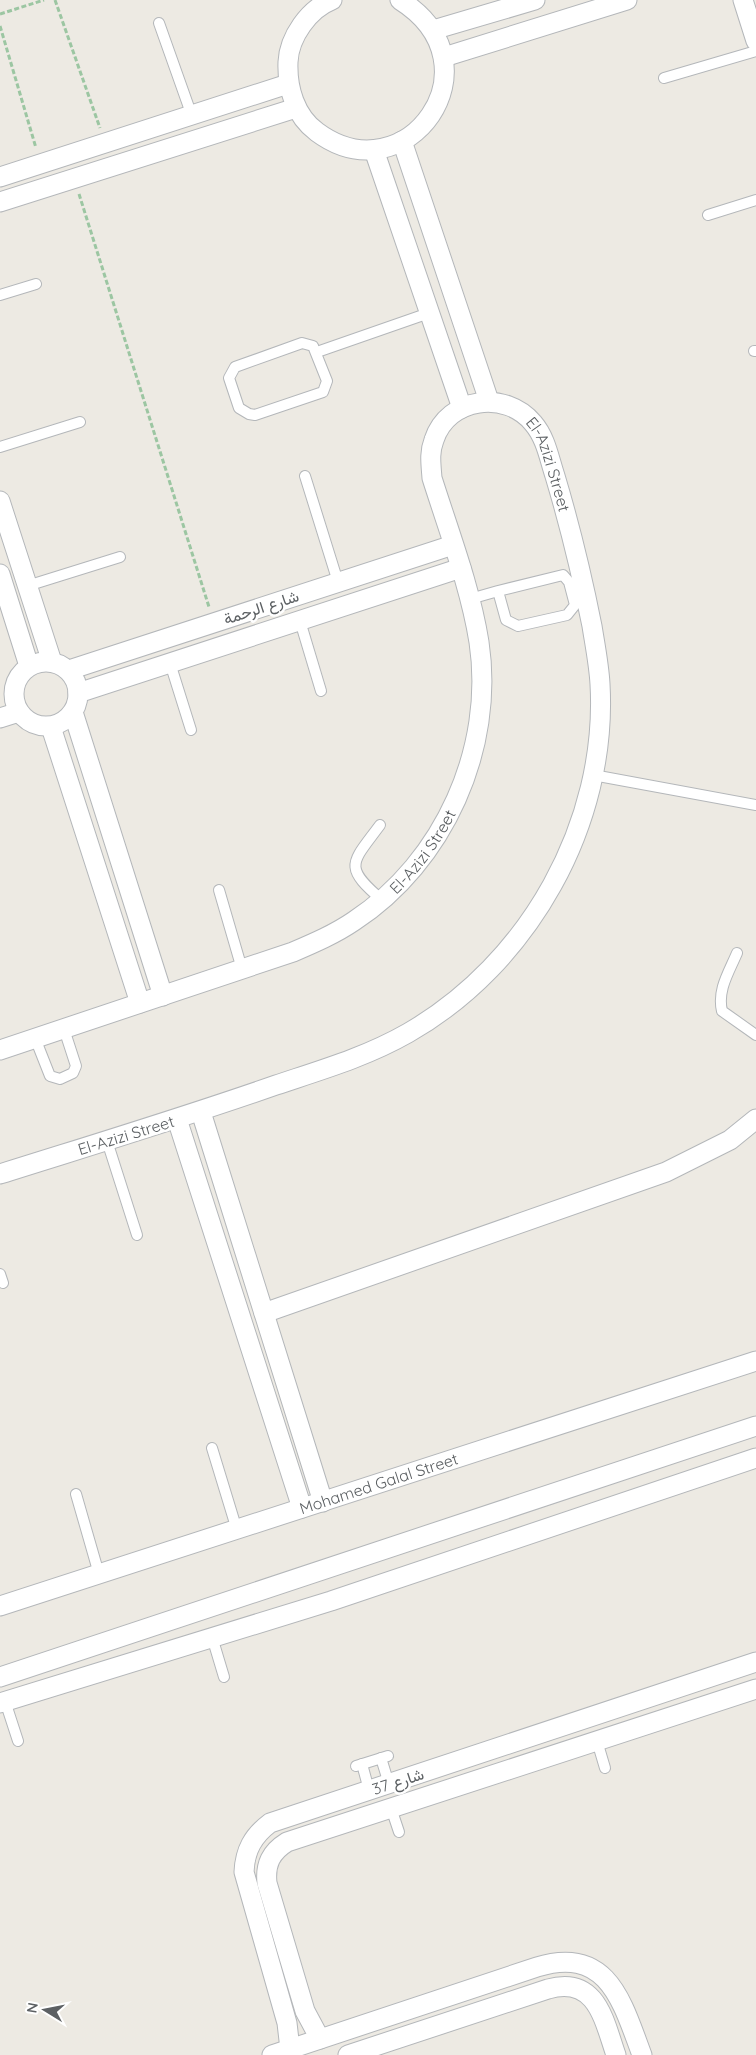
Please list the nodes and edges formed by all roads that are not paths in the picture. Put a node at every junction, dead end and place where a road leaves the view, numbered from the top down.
1 (400, 0) edge
2 (535, 0) edge
3 (627, 0) edge
4 (743, 0) edge
5 (328, 1) edge
6 (159, 23) dead end
7 (434, 30) junction
8 (756, 41) edge
9 (756, 51) edge
10 (444, 57) junction
11 (664, 78) dead end
12 (288, 84) junction
13 (296, 108) junction
14 (192, 116) junction
15 (402, 141) junction
16 (374, 150) junction
17 (0, 177) edge
18 (756, 200) edge
19 (0, 202) edge
20 (708, 215) dead end
21 (36, 284) dead end
22 (0, 295) edge
23 (429, 313) junction
24 (317, 352) junction
25 (489, 401) junction
26 (462, 408) junction
27 (80, 422) dead end
28 (0, 447) edge
29 (305, 476) dead end
30 (0, 501) edge
31 (454, 545) junction
32 (120, 557) dead end
33 (460, 568) junction
34 (0, 574) edge
35 (338, 582) junction
36 (28, 586) junction
37 (498, 591) junction
38 (3, 595) edge
39 (470, 599) junction
40 (300, 621) junction
41 (52, 662) junction
42 (170, 663) junction
43 (29, 666) junction
44 (69, 670) junction
45 (321, 691) dead end
46 (78, 693) junction
47 (7, 695) edge
48 (19, 712) junction
49 (73, 712) junction
50 (0, 718) edge
51 (51, 726) junction
52 (191, 730) dead end
53 (593, 775) junction
54 (756, 806) edge
55 (380, 825) dead end
56 (219, 890) dead end
57 (382, 900) junction
58 (737, 953) dead end
59 (242, 969) junction
60 (163, 996) junction
61 (140, 1003) junction
62 (64, 1029) junction
63 (756, 1035) edge
64 (35, 1038) junction
65 (0, 1050) edge
66 (201, 1112) junction
67 (177, 1119) junction
68 (756, 1119) edge
69 (107, 1141) junction
70 (0, 1174) edge
71 (137, 1235) dead end
72 (264, 1313) junction
73 (756, 1361) edge
74 (756, 1426) edge
75 (212, 1448) dead end
76 (756, 1458) edge
77 (76, 1494) dead end
78 (324, 1502) junction
79 (302, 1508) junction
80 (237, 1530) junction
81 (321, 1572) junction
82 (99, 1574) junction
83 (330, 1601) junction
84 (0, 1606) edge
85 (212, 1637) junction
86 (756, 1662) edge
87 (0, 1677) edge
88 (224, 1678) dead end
89 (756, 1689) edge
90 (2, 1702) edge
91 (558, 1728) junction
92 (18, 1741) dead end
93 (597, 1741) junction
94 (566, 1750) junction
95 (605, 1768) dead end
96 (389, 1784) junction
97 (369, 1790) junction
98 (391, 1808) junction
99 (398, 1832) dead end
100 (320, 2039) junction
101 (281, 2052) edge
102 (348, 2055) edge
103 (616, 2055) edge
104 (642, 2055) edge

1 - 7 street
2 - 7 street
3 - 10 street
4 - 8 street
5 - 12 street
6 - 14 lane
7 - 10 street
9 - 11 lane
10 - 15 street
12 - 13 street
12 - 14 street
13 - 16 street
13 - 19 street
14 - 17 street
15 - 16 street
15 - 25 street
16 - 23 street
18 - 20 lane
21 - 22 lane
23 - 24 lane
23 - 26 street
24 - 24 lane
25 - 26 street, El-Azizi Street
25 - 53 street, El-Azizi Street
26 - 31 street, El-Azizi Street
27 - 28 lane
29 - 35 lane
30 - 36 street
31 - 33 street, El-Azizi Street
31 - 35 street, شارع الرحمة
32 - 36 lane
33 - 39 street, El-Azizi Street
33 - 40 street, شارع الرحمة
34 - 38 street
35 - 44 street, شارع الرحمة
36 - 41 street
37 - 37 lane
37 - 39 lane
38 - 43 street
39 - 57 street, El-Azizi Street
40 - 42 street, شارع الرحمة
40 - 45 lane
41 - 43 street
41 - 44 street
42 - 46 street, شارع الرحمة
42 - 52 lane
43 - 47 street
44 - 46 street
46 - 49 street
47 - 48 street
48 - 50 street
48 - 51 street
49 - 51 street
49 - 60 street
51 - 61 street
53 - 54 lane
53 - 66 street, El-Azizi Street
55 - 57 lane
56 - 59 lane
57 - 59 street, El-Azizi Street
58 - 63 lane
59 - 60 street, El-Azizi Street
60 - 61 street, El-Azizi Street
61 - 62 street, El-Azizi Street
62 - 64 street, El-Azizi Street
62 - 64 lane
64 - 65 street, El-Azizi Street
66 - 67 street, El-Azizi Street
66 - 72 street
67 - 69 street, El-Azizi Street
67 - 79 street
68 - 72 street
69 - 70 street, El-Azizi Street
69 - 71 lane
72 - 78 street
73 - 78 street, Mohamed Galal Street
74 - 81 street
75 - 80 lane
76 - 83 street
77 - 82 lane
78 - 79 street, Mohamed Galal Street
79 - 80 street, Mohamed Galal Street
80 - 82 street, Mohamed Galal Street
81 - 83 street
81 - 87 street
82 - 84 street, Mohamed Galal Street
83 - 85 street
85 - 88 lane
85 - 90 street
86 - 91 street, شارع 37
89 - 93 street, شارع 37
90 - 92 lane
91 - 94 street
91 - 96 street, شارع 37
93 - 94 street, شارع 37
93 - 95 lane
94 - 98 street, شارع 37
96 - 97 street, شارع 37
96 - 97 lane
97 - 101 street, شارع 37
98 - 99 lane
98 - 100 street, شارع 37
100 - 101 street
100 - 104 street
102 - 103 street

